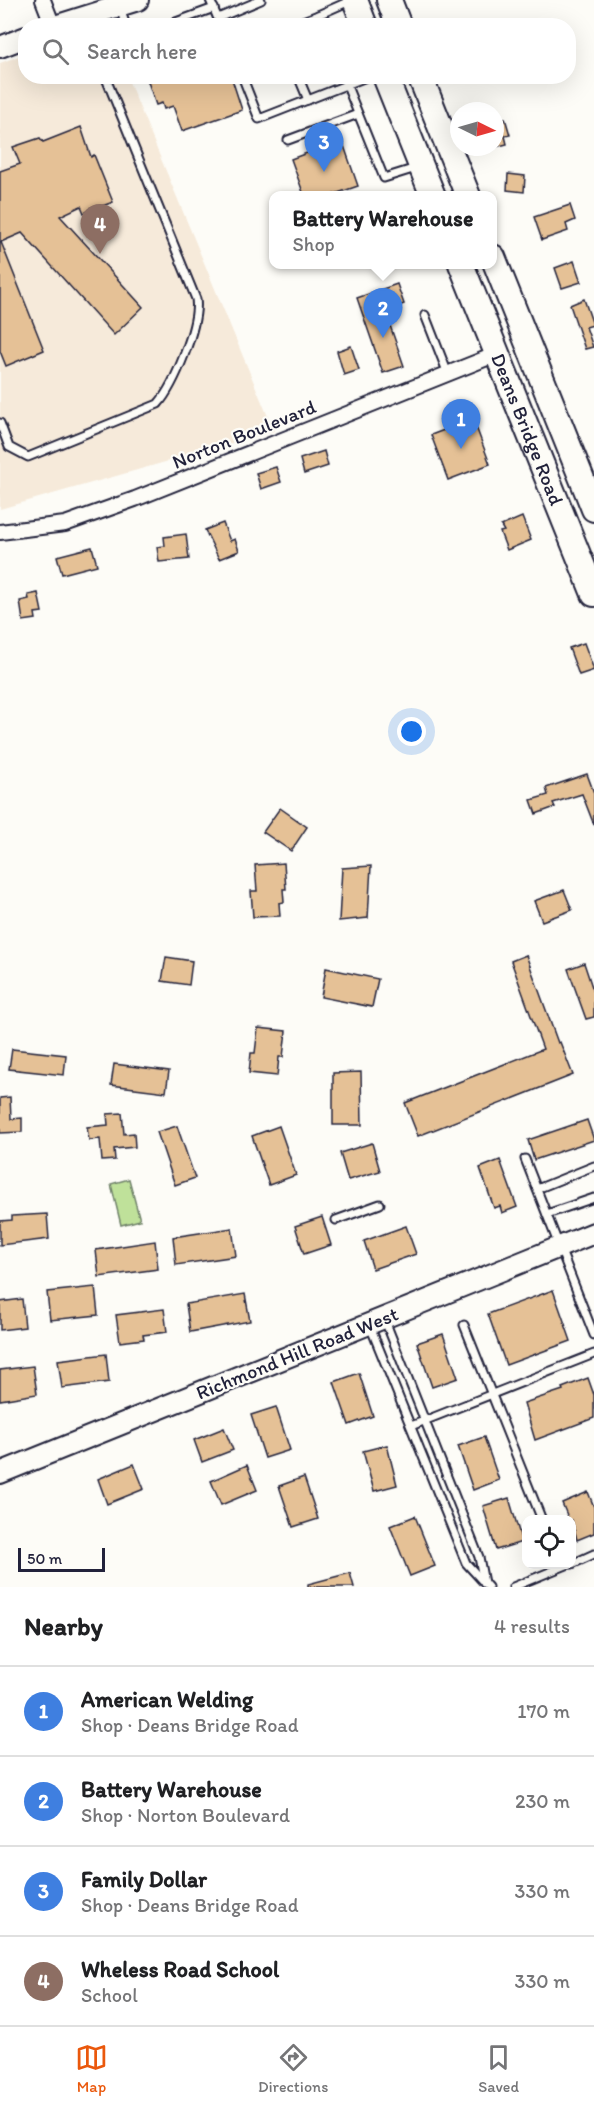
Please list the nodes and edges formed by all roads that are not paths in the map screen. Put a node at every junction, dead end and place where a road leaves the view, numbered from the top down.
1 (43, 0) edge
2 (138, 0) edge
3 (210, 0) edge
4 (261, 0) edge
5 (389, 0) edge
6 (345, 1) edge
7 (214, 8) junction
8 (117, 11) edge
9 (318, 15) junction
10 (51, 18) edge
11 (92, 18) edge
12 (187, 18) edge
13 (218, 18) joint
14 (310, 18) edge
15 (319, 18) edge
16 (359, 18) edge
17 (396, 18) edge
18 (18, 40) edge
19 (0, 47) edge
20 (108, 84) edge
21 (246, 84) edge
22 (301, 84) edge
23 (388, 84) edge
24 (423, 84) edge
25 (346, 85) joint
26 (308, 100) junction
27 (358, 114) junction
28 (288, 140) dead end
29 (422, 166) junction
30 (431, 191) edge
31 (466, 191) edge
32 (463, 269) edge
33 (497, 269) edge
34 (425, 315) dead end
35 (497, 354) junction
36 (448, 374) junction
37 (1, 428) edge
38 (594, 509) edge
39 (0, 532) edge
40 (594, 593) edge
41 (525, 1159) dead end
42 (594, 1166) edge
43 (537, 1190) junction
44 (594, 1198) edge
45 (380, 1204) dead end
46 (547, 1214) junction
47 (336, 1220) dead end
48 (594, 1233) edge
49 (560, 1247) junction
50 (377, 1321) junction
51 (464, 1325) dead end
52 (594, 1335) edge
53 (594, 1354) edge
54 (492, 1395) junction
55 (425, 1420) junction
56 (411, 1426) junction
57 (0, 1473) edge
58 (540, 1515) edge
59 (594, 1554) edge
60 (576, 1561) edge
61 (558, 1569) edge
62 (526, 1585) edge
63 (487, 1586) edge
64 (513, 1587) edge

1 - 10 street
2 - 8 street
3 - 7 lane
4 - 13 lane
5 - 17 highway
6 - 9 lane
6 - 16 highway
7 - 12 lane
7 - 13 lane
8 - 11 street
9 - 14 lane
9 - 15 lane
18 - 19 street
20 - 37 lane
21 - 26 lane
22 - 26 lane
23 - 29 highway
24 - 31 highway
25 - 26 lane
25 - 27 lane
27 - 28 lane
27 - 29 lane
29 - 30 highway
32 - 35 highway, Deans Bridge Road
33 - 38 highway, Deans Bridge Road
34 - 36 lane
35 - 36 street, Norton Boulevard
35 - 40 highway, Deans Bridge Road
36 - 39 street, Norton Boulevard
41 - 43 lane
42 - 43 lane
43 - 46 lane
44 - 46 lane
45 - 47 lane
46 - 49 lane
48 - 49 street, Richmond Hill Road West
49 - 50 street, Richmond Hill Road West
49 - 52 lane
50 - 55 lane
50 - 56 lane
50 - 57 street, Richmond Hill Road West
51 - 54 lane
53 - 54 lane
54 - 55 lane
54 - 58 lane
55 - 56 lane
55 - 63 lane
56 - 63 lane
59 - 60 lane
61 - 62 lane
62 - 64 lane

